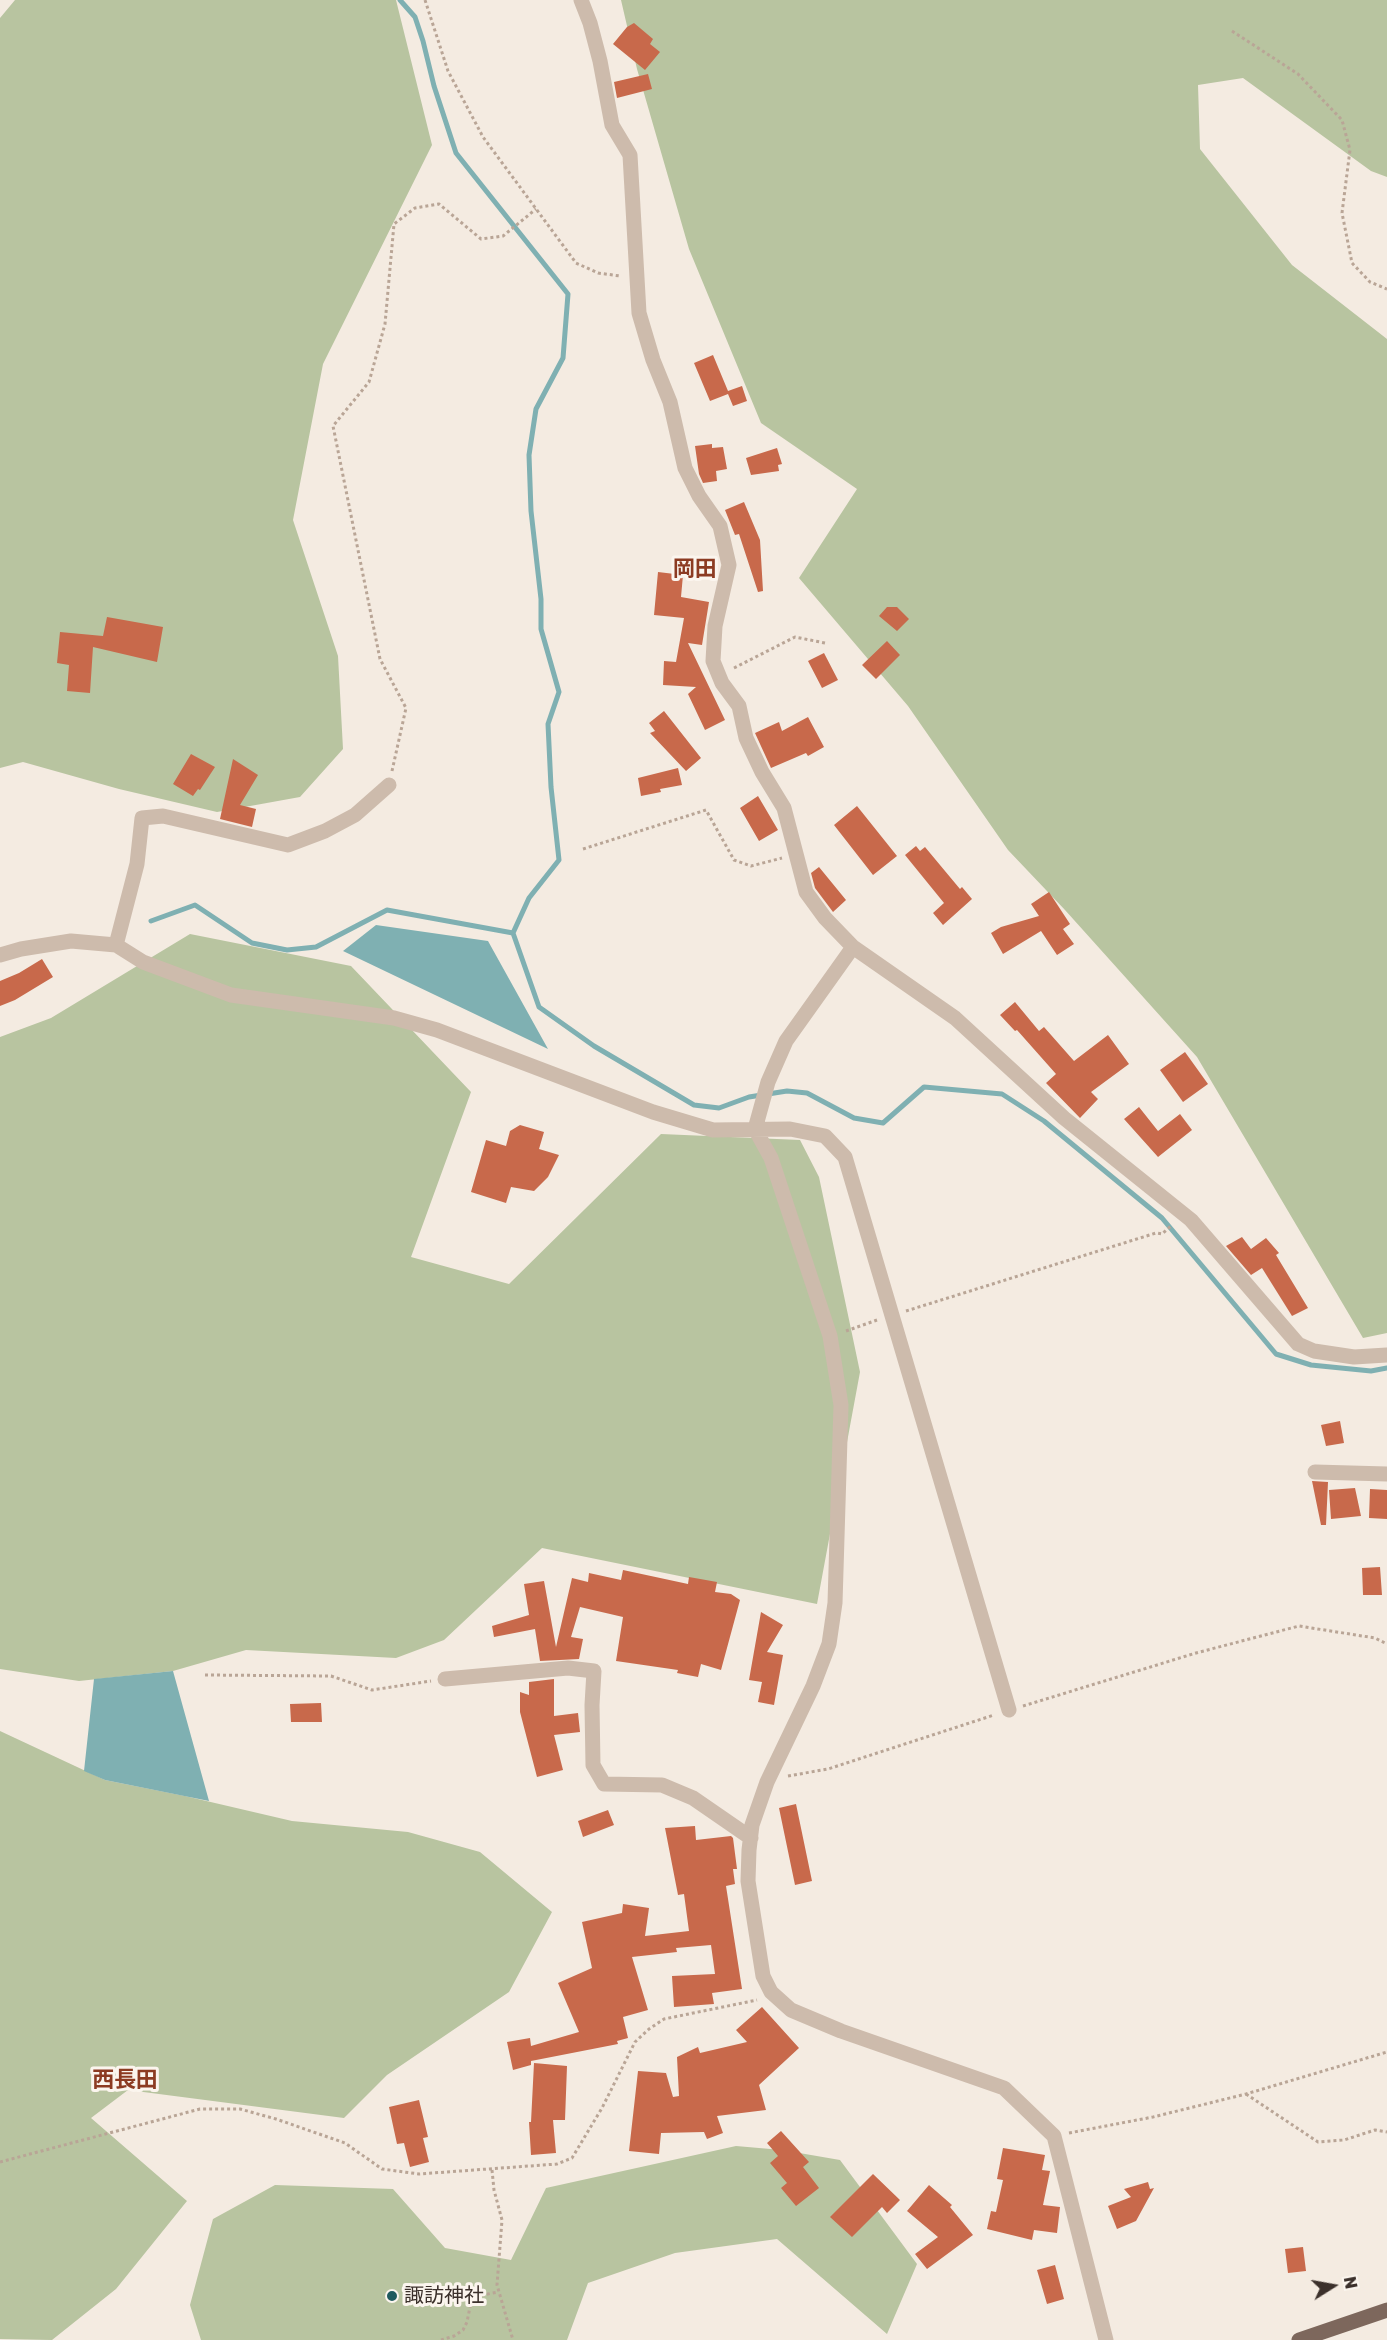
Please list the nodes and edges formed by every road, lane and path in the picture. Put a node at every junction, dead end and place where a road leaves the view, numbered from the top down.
1 (425, 0) edge
2 (581, 0) edge
3 (1232, 31) dead end
4 (536, 209) junction
5 (636, 277) junction
6 (1387, 289) edge
7 (825, 643) dead end
8 (719, 675) junction
9 (389, 784) joint
10 (583, 849) dead end
11 (795, 855) junction
12 (116, 945) junction
13 (853, 947) junction
14 (0, 955) edge
15 (755, 1129) junction
16 (1165, 1232) dead end
17 (891, 1316) junction
18 (830, 1336) junction
19 (1387, 1355) edge
20 (1315, 1472) dead end
21 (1387, 1474) edge
22 (1387, 1644) edge
23 (205, 1675) dead end
24 (445, 1679) joint
25 (1009, 1710) junction
26 (771, 1772) junction
27 (751, 1838) junction
28 (775, 1997) junction
29 (1387, 2052) edge
30 (1246, 2094) junction
31 (1387, 2132) edge
32 (1054, 2136) junction
33 (0, 2162) edge
34 (492, 2170) junction
35 (498, 2292) junction
36 (1387, 2310) edge
37 (441, 2340) edge
38 (513, 2340) edge
39 (1106, 2340) edge
40 (1299, 2340) edge

1 - 4 path
2 - 5 street
3 - 6 path
4 - 5 path
4 - 9 path
5 - 8 street
7 - 8 path
8 - 11 street
9 - 12 street
10 - 11 path
11 - 13 street
12 - 14 street
12 - 15 street
13 - 15 street
13 - 19 street
15 - 17 street
15 - 18 street
16 - 17 path
17 - 18 path
17 - 25 street
18 - 26 street
20 - 21 street
22 - 25 path
23 - 24 path
24 - 27 street
25 - 26 path
26 - 27 street
27 - 28 street
28 - 32 street
28 - 34 path
29 - 30 path
30 - 31 path
30 - 32 path
32 - 39 street
33 - 34 path
34 - 35 path
35 - 37 path
35 - 38 path
36 - 40 main road

